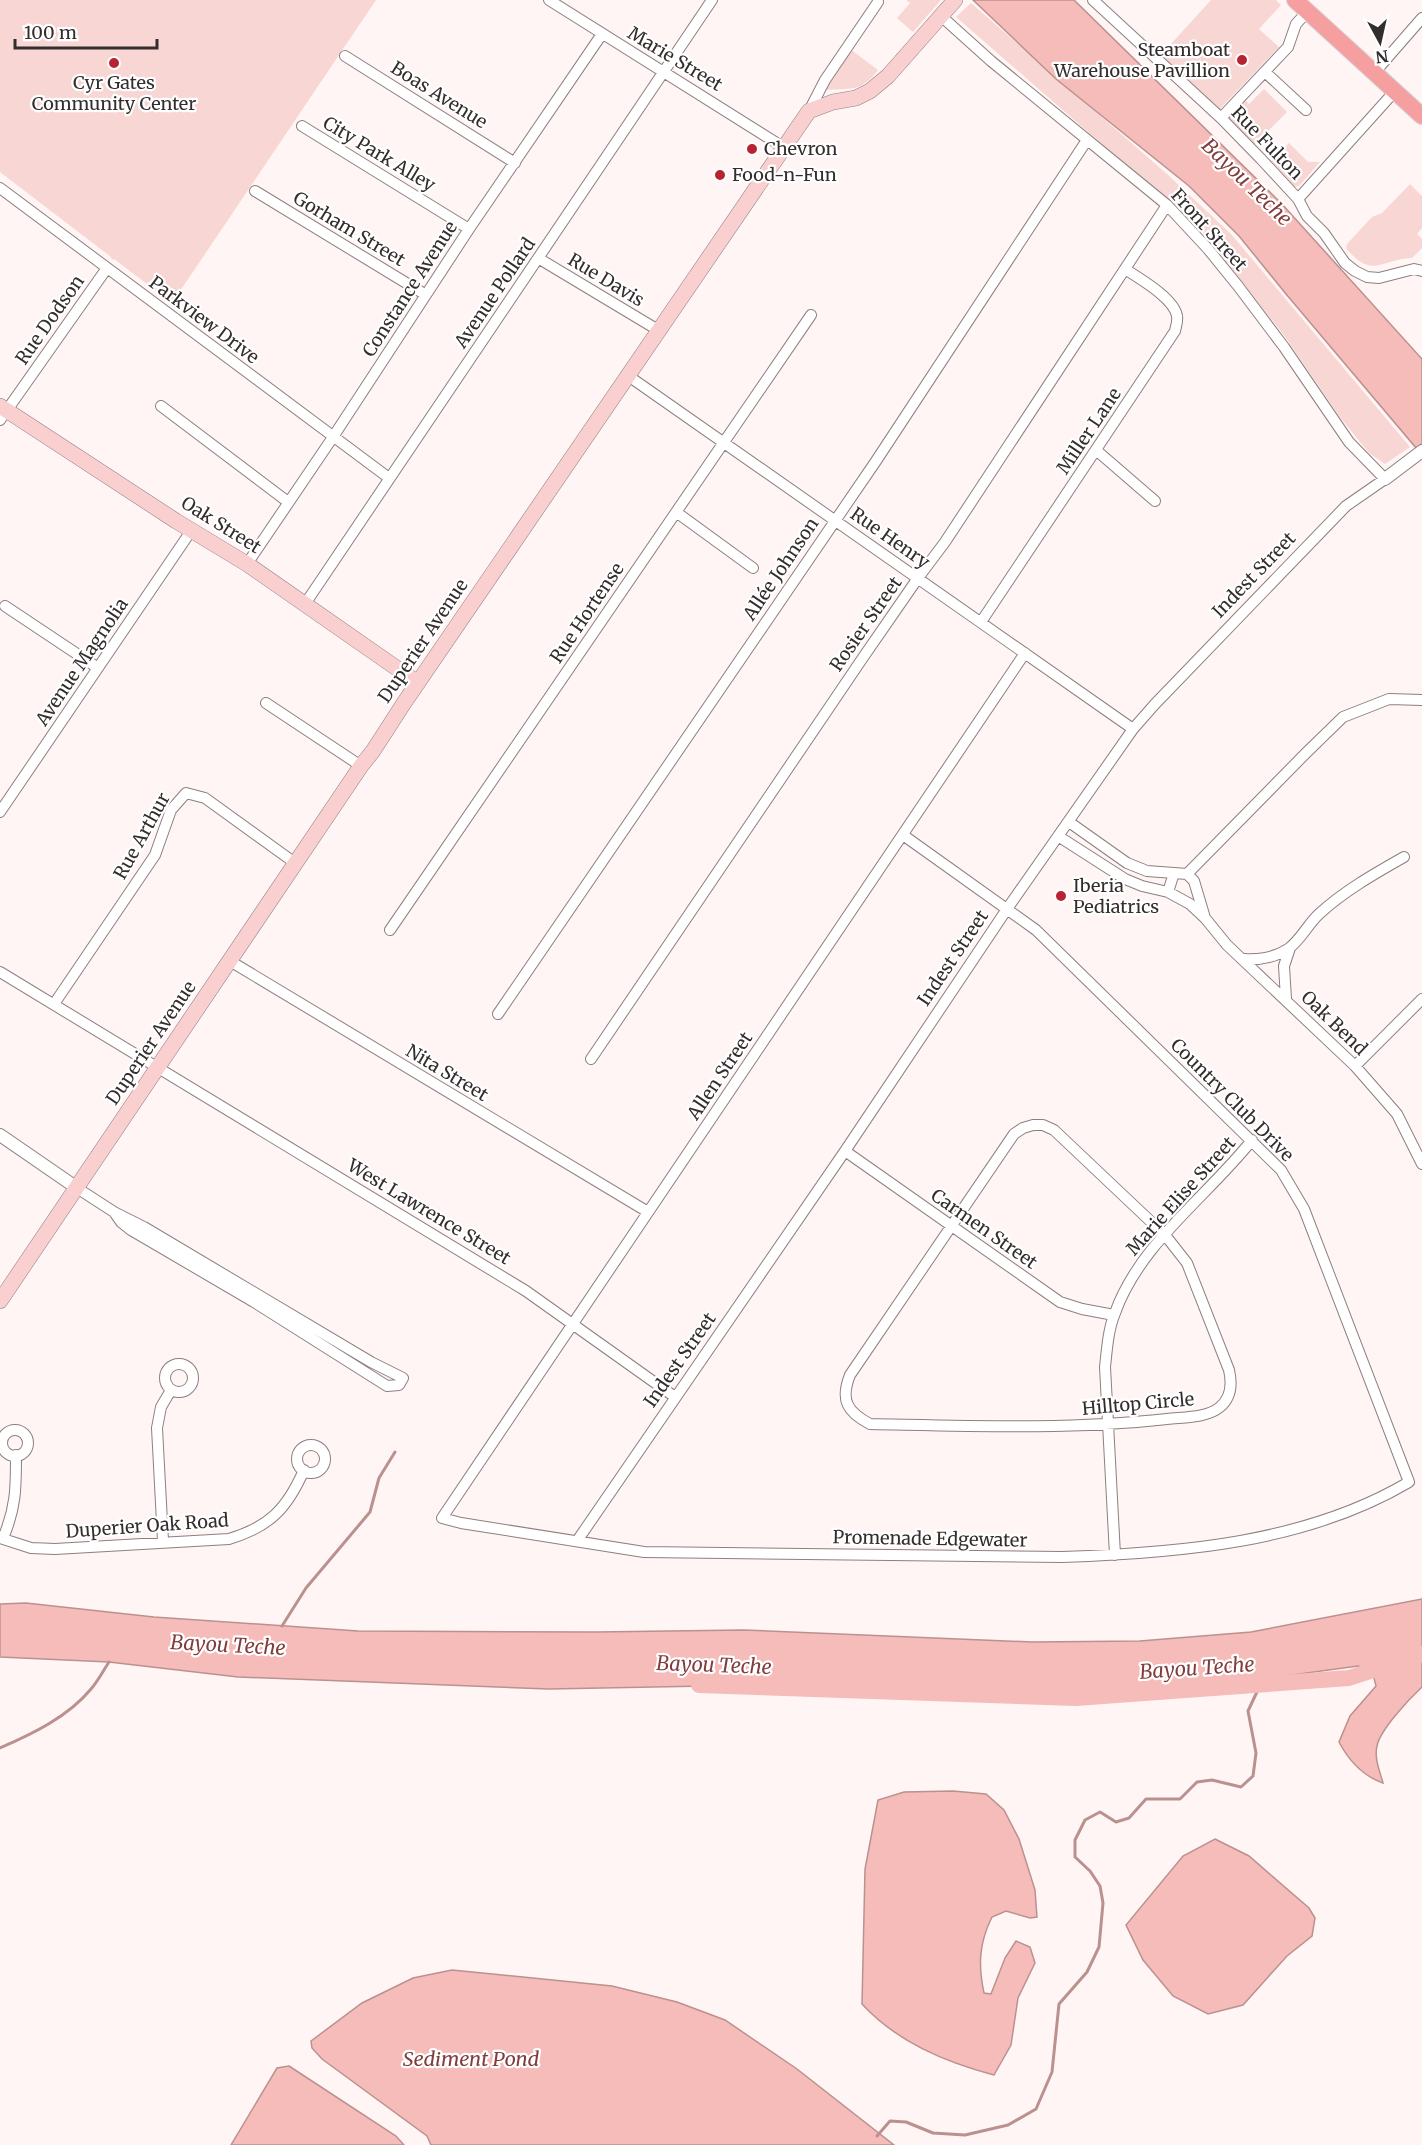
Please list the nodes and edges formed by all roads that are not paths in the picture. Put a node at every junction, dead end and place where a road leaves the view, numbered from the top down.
1 (549, 0) edge
2 (711, 0) edge
3 (954, 1) edge
4 (878, 2) edge
5 (1099, 2) edge
6 (1301, 6) edge
7 (941, 16) junction
8 (1422, 18) edge
9 (602, 34) junction
10 (345, 56) dead end
11 (663, 72) junction
12 (1265, 72) junction
13 (1375, 72) junction
14 (1395, 91) junction
15 (1306, 110) dead end
16 (808, 111) junction
17 (1422, 116) edge
18 (1221, 118) junction
19 (302, 126) dead end
20 (1088, 140) junction
21 (783, 147) junction
22 (515, 162) junction
23 (0, 188) edge
24 (255, 191) dead end
25 (1298, 199) junction
26 (1167, 205) junction
27 (469, 229) junction
28 (538, 258) junction
29 (107, 268) junction
30 (1125, 268) junction
31 (1422, 272) edge
32 (426, 295) junction
33 (811, 315) dead end
34 (658, 330) junction
35 (627, 375) junction
36 (161, 406) dead end
37 (2, 412) edge
38 (333, 438) junction
39 (724, 442) junction
40 (1096, 450) junction
41 (1422, 451) edge
42 (389, 478) junction
43 (1385, 479) junction
44 (1155, 501) dead end
45 (288, 502) junction
46 (676, 512) junction
47 (835, 520) junction
48 (191, 531) junction
49 (247, 564) junction
50 (753, 568) dead end
51 (918, 578) junction
52 (305, 604) junction
53 (5, 606) dead end
54 (981, 622) junction
55 (1025, 653) junction
56 (98, 668) junction
57 (418, 683) junction
58 (1422, 700) edge
59 (266, 703) dead end
60 (1133, 729) junction
61 (361, 766) junction
62 (0, 812) edge
63 (1069, 822) junction
64 (903, 835) junction
65 (1058, 836) junction
66 (1404, 857) dead end
67 (295, 863) junction
68 (1174, 873) junction
69 (1187, 874) junction
70 (1168, 892) junction
71 (1007, 909) junction
72 (1206, 918) junction
73 (390, 930) dead end
74 (1290, 948) junction
75 (1244, 959) junction
76 (230, 961) junction
77 (0, 972) edge
78 (1286, 999) junction
79 (1422, 999) edge
80 (54, 1004) junction
81 (498, 1014) dead end
82 (591, 1059) dead end
83 (1355, 1066) junction
84 (156, 1068) junction
85 (0, 1135) edge
86 (1252, 1140) junction
87 (845, 1151) junction
88 (1422, 1164) edge
89 (77, 1188) junction
90 (648, 1212) junction
91 (952, 1227) junction
92 (1165, 1235) junction
93 (0, 1301) edge
94 (1114, 1315) junction
95 (573, 1324) junction
96 (348, 1354) dead end
97 (171, 1390) dead end
98 (675, 1397) junction
99 (1108, 1425) junction
100 (16, 1455) dead end
101 (304, 1470) dead end
102 (1409, 1482) joint
103 (442, 1518) joint
104 (1, 1538) edge
105 (163, 1541) junction
106 (577, 1541) junction
107 (1115, 1556) junction

1 - 9 street, Marie Street
2 - 11 street, Avenue Pollard
3 - 7 main road
4 - 16 street, Duperier Avenue
5 - 18 street, Rue Fulton
6 - 12 street
6 - 13 main road
7 - 16 main road
7 - 20 street, Front Street
8 - 13 street
9 - 11 street, Marie Street
9 - 22 street, Constance Avenue
10 - 22 street, Boas Avenue
11 - 21 street, Marie Street
11 - 28 street, Avenue Pollard
12 - 15 street
12 - 18 street
13 - 14 main road
14 - 17 main road
14 - 25 street
16 - 21 main road, Duperier Avenue
18 - 25 street, Rue Fulton
19 - 27 street, City Park Alley
20 - 26 street, Front Street
20 - 47 street, Allée Johnson
21 - 34 main road, Duperier Avenue
22 - 27 street, Constance Avenue
23 - 29 street, Parkview Drive
24 - 32 street, Gorham Street
25 - 31 street, Rue Fulton
26 - 30 street, Rosier Street
26 - 43 street, Front Street
27 - 32 street, Constance Avenue
28 - 34 street, Rue Davis
28 - 42 street, Avenue Pollard
29 - 37 street, Rue Dodson
29 - 38 street, Parkview Drive
30 - 40 street, Miller Lane
30 - 51 street, Rosier Street
32 - 38 street, Constance Avenue
33 - 39 street, Rue Hortense
34 - 35 main road, Duperier Avenue
35 - 39 street, Rue Henry
35 - 57 main road, Duperier Avenue
36 - 45 street
37 - 48 main road, Oak Street
38 - 42 street, Parkview Drive
38 - 45 street, Constance Avenue
39 - 46 street, Rue Hortense
39 - 47 street, Rue Henry
40 - 44 street
40 - 54 street, Miller Lane
41 - 43 street, Indest Street
42 - 52 street, Avenue Pollard
43 - 60 street, Indest Street
45 - 49 street, Constance Avenue
46 - 50 street
46 - 73 street, Rue Hortense
47 - 51 street, Rue Henry
47 - 81 street, Allée Johnson
48 - 49 main road, Oak Street
48 - 56 street, Avenue Magnolia
49 - 52 main road, Oak Street
51 - 54 street, Rue Henry
51 - 82 street, Rosier Street
52 - 57 main road, Oak Street
53 - 56 street
54 - 55 street, Rue Henry
55 - 60 street, Rue Henry
55 - 64 street, Allen Street
56 - 62 street, Avenue Magnolia
57 - 61 main road, Duperier Avenue
58 - 69 street
59 - 61 street
60 - 63 street, Indest Street
61 - 67 main road, Duperier Avenue
63 - 65 street, Indest Street
63 - 68 street
64 - 71 street, Country Club Drive
64 - 90 street, Allen Street
65 - 70 street, Oak Bend
65 - 71 street, Indest Street
66 - 74 street
67 - 76 main road, Duperier Avenue
67 - 80 street, Rue Arthur
68 - 69 street
68 - 70 street
69 - 72 street, Oak Bend
70 - 72 street, Oak Bend
71 - 86 street, Country Club Drive
71 - 87 street, Indest Street
72 - 75 street, Oak Bend
74 - 75 street
74 - 78 street
75 - 78 street, Oak Bend
76 - 84 main road, Duperier Avenue
76 - 90 street, Nita Street
77 - 80 street, West Lawrence Street
78 - 83 street, Oak Bend
79 - 83 street
80 - 84 street, West Lawrence Street
83 - 88 street, Oak Bend
84 - 89 main road, Duperier Avenue
84 - 95 street, West Lawrence Street
85 - 89 street
86 - 92 street, Marie Elise Street
86 - 102 street, Country Club Drive
87 - 91 street, Carmen Street
87 - 98 street, Indest Street
89 - 93 main road, Duperier Avenue
89 - 96 street
90 - 95 street, Allen Street
91 - 92 street, Hilltop Circle
91 - 94 street, Carmen Street
91 - 99 street, Hilltop Circle
92 - 94 street, Marie Elise Street
92 - 99 street, Hilltop Circle
94 - 99 street, Marie Elise Street
95 - 98 street, West Lawrence Street
95 - 103 street, Allen Street
97 - 105 street
98 - 106 street, Indest Street
99 - 107 street, Marie Elise Street
100 - 104 street
101 - 105 street, Duperier Oak Road
102 - 107 street, Promenade Edgewater
103 - 106 street, Promenade Edgewater
104 - 105 street, Duperier Oak Road
106 - 107 street, Promenade Edgewater

